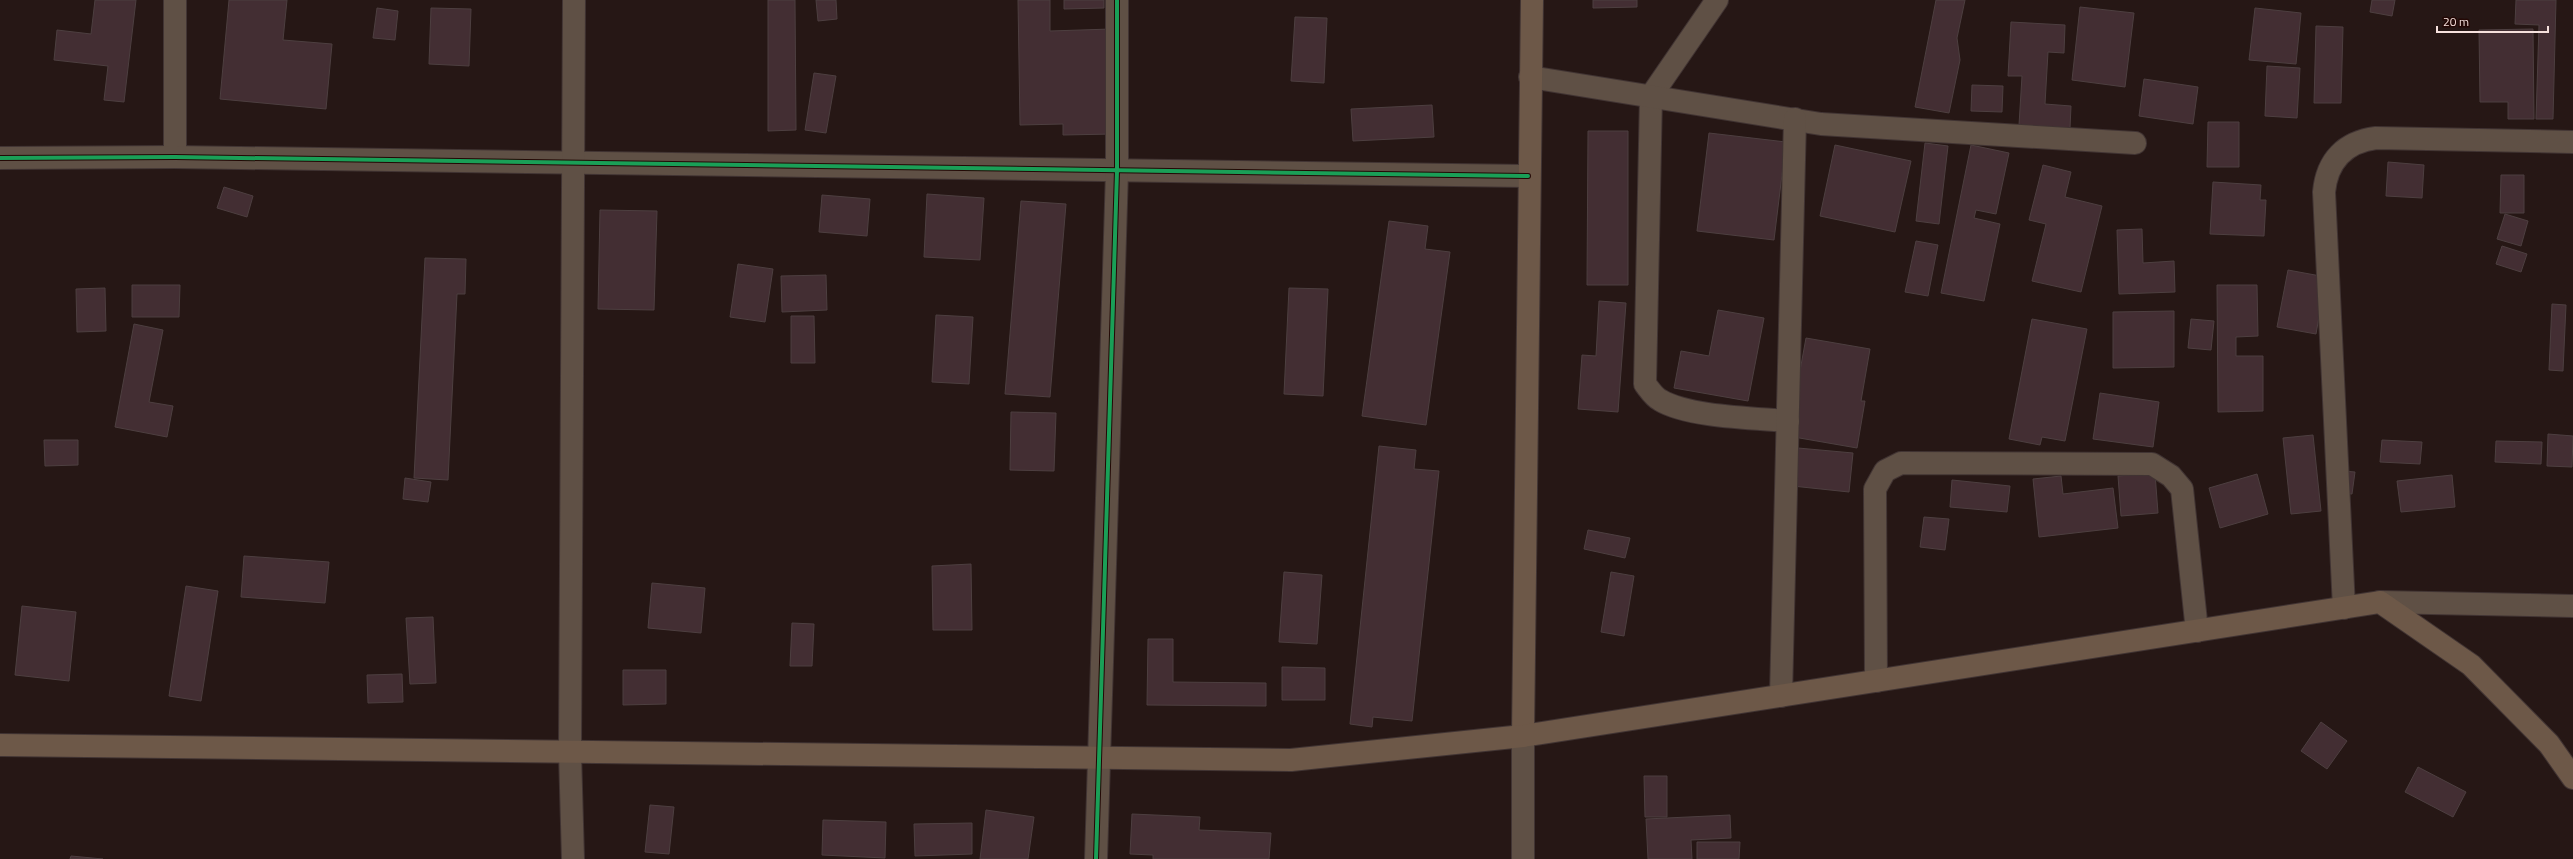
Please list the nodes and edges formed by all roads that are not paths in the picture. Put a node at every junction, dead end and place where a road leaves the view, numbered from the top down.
1 (175, 0) edge
2 (574, 0) edge
3 (1117, 0) edge
4 (1532, 0) edge
5 (1717, 0) edge
6 (1530, 77) junction
7 (1651, 96) junction
8 (1795, 120) junction
9 (2573, 142) edge
10 (2135, 143) dead end
11 (175, 157) junction
12 (0, 158) edge
13 (574, 162) junction
14 (1117, 170) junction
15 (1528, 176) junction
16 (1788, 421) junction
17 (2380, 602) junction
18 (2573, 606) edge
19 (2344, 608) junction
20 (2197, 631) junction
21 (1876, 681) junction
22 (1781, 696) junction
23 (1523, 736) junction
24 (0, 746) edge
25 (570, 753) junction
26 (1101, 759) junction
27 (2573, 778) edge
28 (573, 859) edge
29 (1096, 859) edge
30 (1523, 859) edge

1 - 11 street
2 - 13 street
3 - 14 street
4 - 6 main road
5 - 7 street
6 - 7 street
6 - 15 main road
7 - 8 street
7 - 16 street
8 - 10 street
8 - 16 street
9 - 19 street
11 - 12 street
11 - 13 street
13 - 14 street
13 - 25 street
14 - 15 street
14 - 26 street
15 - 23 main road
16 - 22 street
17 - 18 street
17 - 19 main road
17 - 27 main road
19 - 20 main road
20 - 21 main road
20 - 21 street
21 - 22 main road
22 - 23 main road
23 - 26 main road
23 - 30 street
24 - 25 main road
25 - 26 main road
25 - 28 street
26 - 29 street

